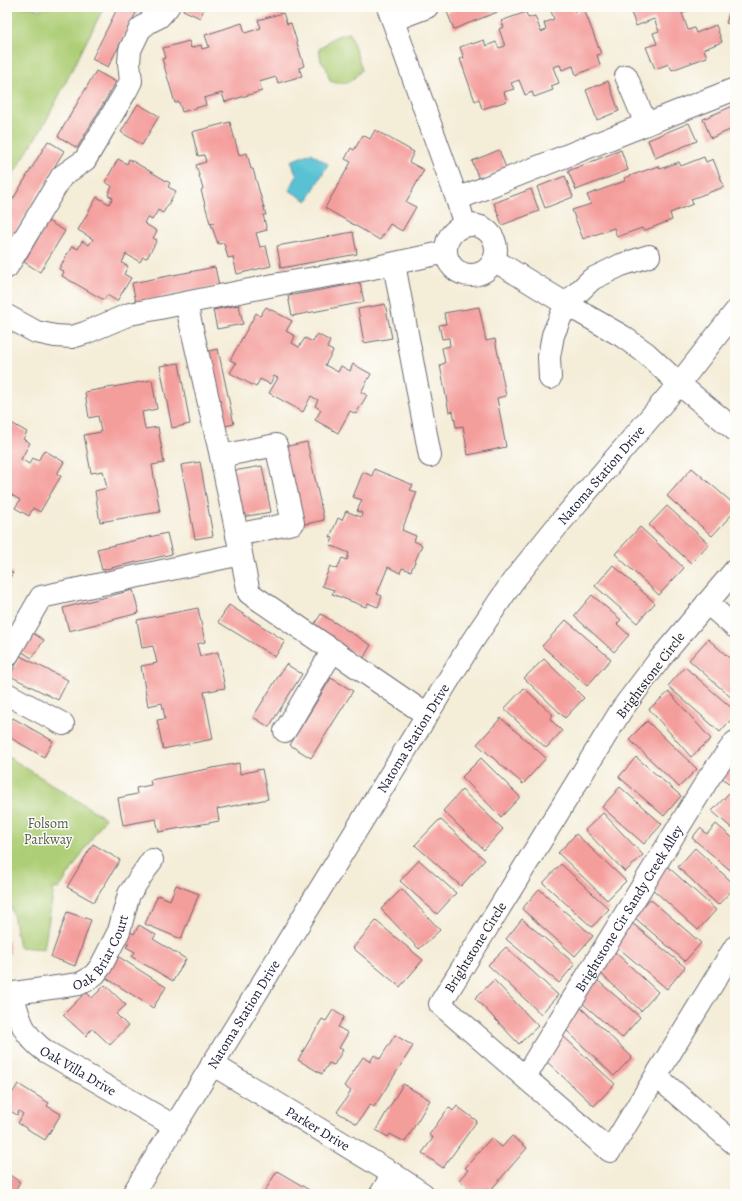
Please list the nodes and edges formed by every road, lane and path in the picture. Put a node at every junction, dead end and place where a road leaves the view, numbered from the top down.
1 (168, 7) edge
2 (427, 7) edge
3 (390, 14) edge
4 (626, 76) dead end
5 (735, 89) edge
6 (646, 124) junction
7 (457, 199) junction
8 (465, 226) junction
9 (446, 252) junction
10 (649, 256) dead end
11 (494, 260) junction
12 (394, 264) junction
13 (7, 267) edge
14 (186, 303) junction
15 (566, 304) junction
16 (735, 312) edge
17 (7, 316) edge
18 (550, 378) dead end
19 (679, 384) junction
20 (735, 430) edge
21 (221, 456) junction
22 (430, 456) dead end
23 (239, 545) junction
24 (735, 570) edge
25 (707, 603) junction
26 (735, 626) edge
27 (333, 650) junction
28 (7, 656) edge
29 (7, 694) edge
30 (427, 715) junction
31 (63, 724) dead end
32 (285, 731) dead end
33 (735, 742) edge
34 (152, 860) dead end
35 (735, 947) edge
36 (9, 994) edge
37 (212, 1064) junction
38 (656, 1076) junction
39 (525, 1077) junction
40 (174, 1126) junction
41 (735, 1144) edge
42 (393, 1174) junction
43 (133, 1194) edge
44 (381, 1194) edge
45 (423, 1194) edge

1 - 13 street
2 - 3 street
3 - 7 street
4 - 6 street
5 - 6 street
6 - 7 street
7 - 8 street
8 - 9 street
8 - 11 street
9 - 11 street
9 - 12 street
10 - 15 street
11 - 15 street
12 - 14 street
12 - 22 street
14 - 17 street
14 - 21 street
15 - 18 street
15 - 19 street
16 - 19 street, Natoma Station Drive
19 - 20 street
19 - 30 street, Natoma Station Drive
21 - 23 street
21 - 23 street
23 - 27 street
23 - 28 street
24 - 25 street, Brightstone Circle
25 - 26 street
25 - 39 street, Brightstone Circle
27 - 30 street
27 - 32 street
29 - 31 street
30 - 37 street, Natoma Station Drive
33 - 39 street, Brightstone Cir Sandy Creek Alley
34 - 36 street, Oak Briar Court
35 - 38 street
36 - 40 street, Oak Villa Drive
37 - 40 street, Natoma Station Drive
37 - 42 street, Parker Drive
38 - 39 street, Brightstone Circle
38 - 41 street
40 - 43 street, Natoma Station Drive
42 - 44 street
42 - 45 street, Parker Drive

